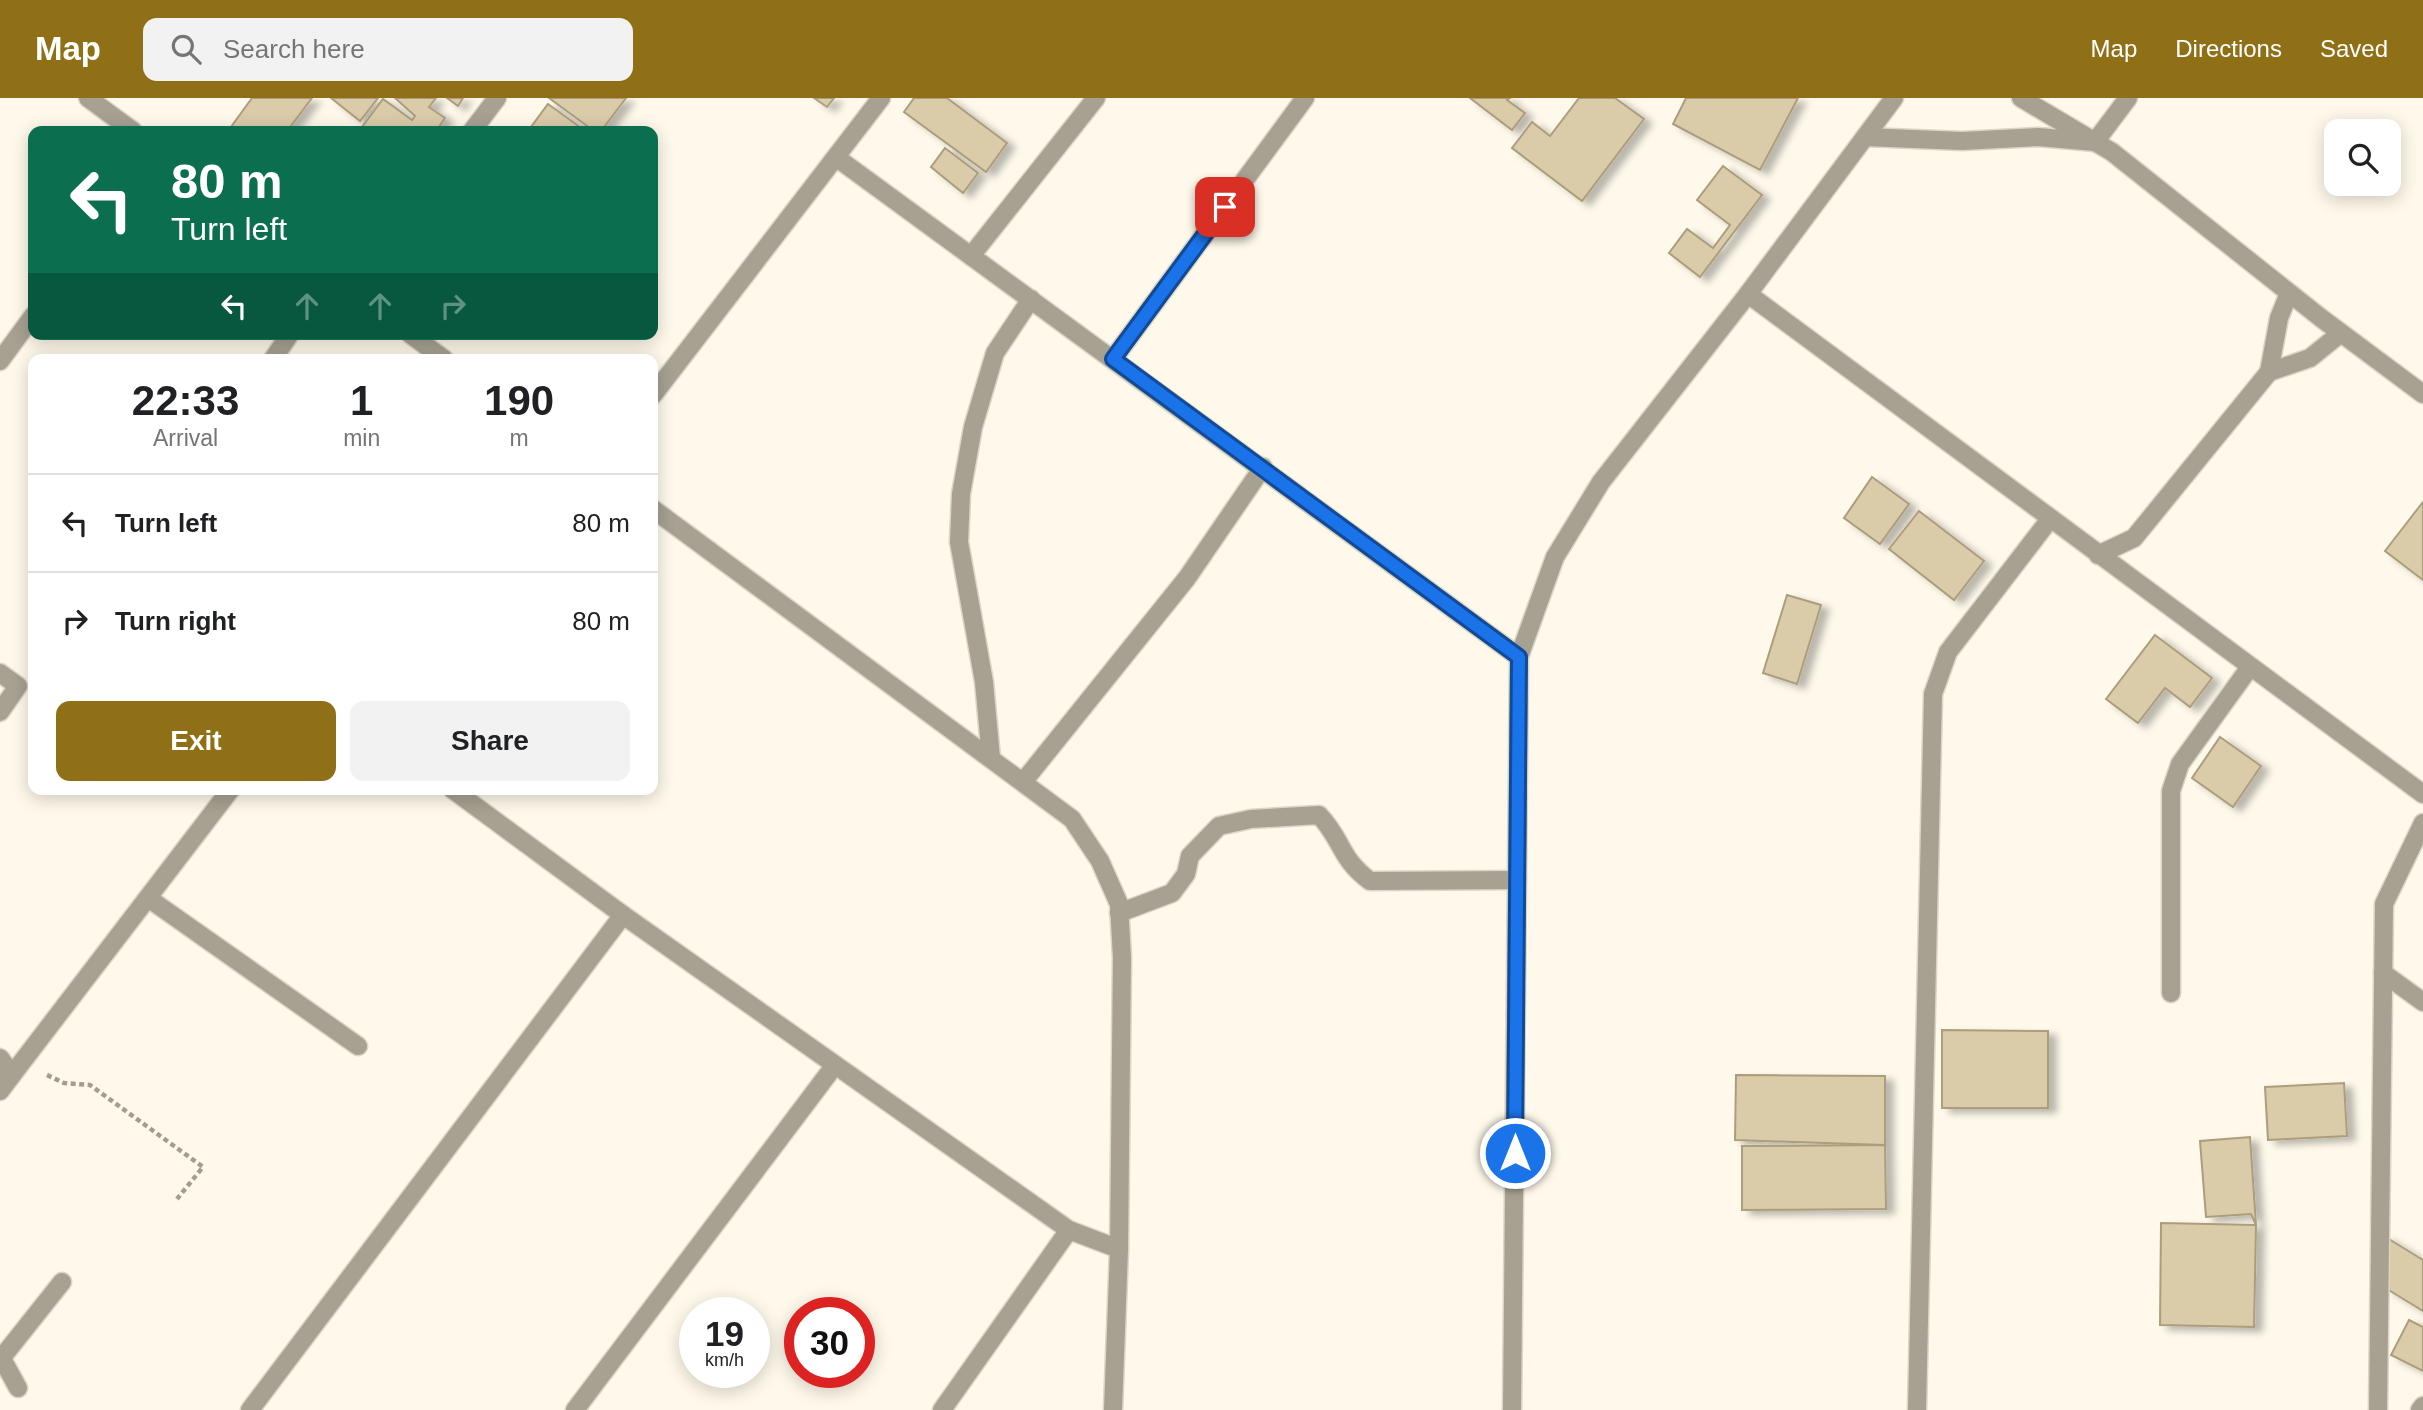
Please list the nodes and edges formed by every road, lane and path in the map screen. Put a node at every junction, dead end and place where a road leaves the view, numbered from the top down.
1 (88, 98) edge
2 (497, 98) edge
3 (881, 98) edge
4 (1096, 98) edge
5 (1305, 98) edge
6 (1894, 98) edge
7 (2021, 98) edge
8 (2127, 98) edge
9 (124, 126) edge
10 (476, 126) edge
11 (1865, 137) junction
12 (2095, 142) junction
13 (836, 158) junction
14 (971, 256) junction
15 (2289, 293) junction
16 (1748, 295) junction
17 (1031, 299) junction
18 (28, 323) edge
19 (2341, 333) junction
20 (418, 340) edge
21 (437, 354) edge
22 (1113, 359) junction
23 (0, 360) edge
24 (2269, 372) junction
25 (658, 389) edge
26 (2423, 394) edge
27 (1263, 467) junction
28 (658, 513) edge
29 (2050, 519) junction
30 (2098, 555) junction
31 (1519, 657) junction
32 (2250, 667) junction
33 (0, 673) edge
34 (0, 712) edge
35 (991, 758) junction
36 (1023, 782) junction
37 (2423, 794) edge
38 (226, 795) edge
39 (460, 795) edge
40 (2423, 823) edge
41 (1517, 880) junction
42 (148, 898) junction
43 (1119, 913) junction
44 (623, 915) junction
45 (2383, 973) junction
46 (2171, 993) dead end
47 (2423, 1002) edge
48 (358, 1046) dead end
49 (0, 1058) edge
50 (835, 1065) junction
51 (6, 1076) edge
52 (0, 1091) edge
53 (177, 1199) dead end
54 (1069, 1230) junction
55 (1119, 1249) junction
56 (62, 1282) dead end
57 (1, 1357) edge
58 (18, 1388) dead end
59 (250, 1410) edge
60 (575, 1410) edge
61 (942, 1410) edge
62 (1113, 1410) edge
63 (1512, 1410) edge
64 (1917, 1410) edge
65 (2378, 1410) edge

1 - 9 street
2 - 10 street
3 - 13 street
4 - 14 street
5 - 22 street
6 - 11 street
7 - 12 street
8 - 12 street
11 - 12 street
11 - 16 street
12 - 15 street
13 - 14 street
13 - 25 street
14 - 17 street
15 - 19 street
15 - 24 street
16 - 29 street
16 - 31 street
17 - 22 street
17 - 35 street
18 - 23 street
19 - 24 street
19 - 26 street
20 - 21 street
22 - 27 street
24 - 30 street
27 - 31 street
27 - 36 street
28 - 35 street
29 - 30 street
29 - 64 street
30 - 32 street
31 - 41 street
32 - 37 street
32 - 46 street
33 - 34 street
35 - 36 street
36 - 43 street
38 - 42 street
39 - 44 street
40 - 45 street
41 - 43 street
41 - 63 street
42 - 48 street
42 - 51 street
43 - 55 street
44 - 50 street
44 - 59 street
45 - 47 street
45 - 65 street
49 - 51 street
50 - 54 street
50 - 60 street
51 - 52 street
51 - 53 path
54 - 55 street
54 - 61 street
55 - 62 street
56 - 57 street
57 - 58 street

